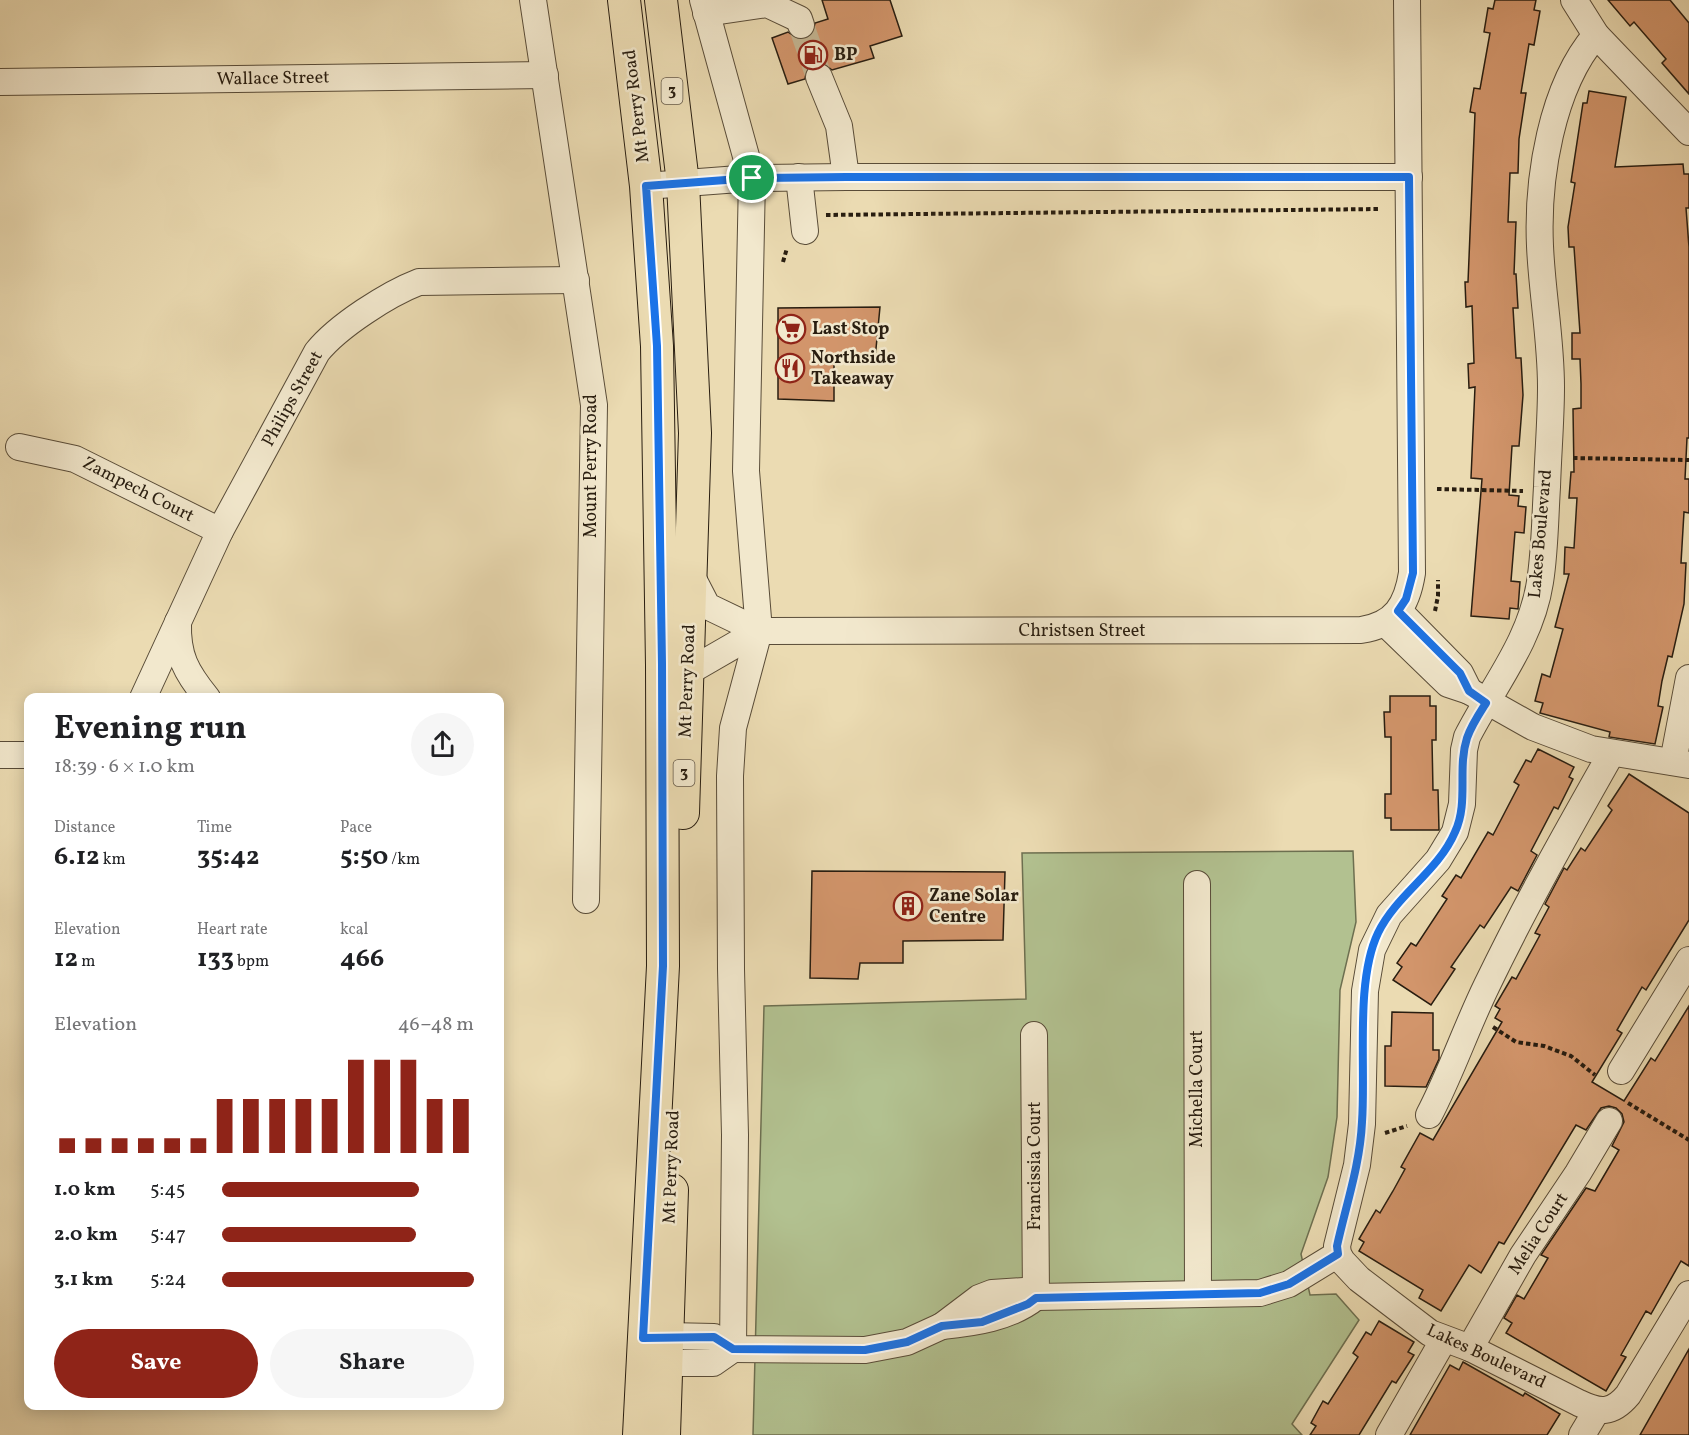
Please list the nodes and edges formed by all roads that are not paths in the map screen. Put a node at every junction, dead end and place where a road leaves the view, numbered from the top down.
1 (533, 0) edge
2 (624, 0) edge
3 (661, 0) edge
4 (1407, 0) edge
5 (1574, 0) edge
6 (705, 7) edge
7 (801, 25) tunnel mouth
8 (1596, 35) junction
9 (545, 75) junction
10 (819, 77) tunnel mouth
11 (0, 82) edge
12 (1689, 132) edge
13 (799, 177) junction
14 (846, 177) junction
15 (1409, 177) junction
16 (752, 178) junction
17 (683, 183) junction
18 (646, 186) junction
19 (804, 228) road end
20 (576, 280) junction
21 (19, 447) dead end
22 (220, 531) junction
23 (691, 575) junction
24 (1392, 617) junction
25 (178, 619) junction
26 (759, 631) junction
27 (688, 672) junction
28 (1689, 678) edge
29 (145, 693) edge
30 (203, 693) edge
31 (1478, 697) junction
32 (1611, 754) junction
33 (0, 755) edge
34 (24, 755) edge
35 (1681, 764) edge
36 (1197, 884) dead end
37 (586, 900) dead end
38 (1689, 960) edge
39 (1034, 1035) dead end
40 (1611, 1076) road end
41 (1614, 1110) road end
42 (1429, 1115) road end
43 (1338, 1254) junction
44 (1198, 1294) junction
45 (1689, 1294) edge
46 (1036, 1298) junction
47 (1444, 1339) junction
48 (1470, 1348) junction
49 (733, 1349) junction
50 (655, 1350) junction
51 (1597, 1410) junction
52 (639, 1435) edge
53 (664, 1435) edge
54 (1389, 1435) edge
55 (1582, 1435) edge

1 - 9 street, Mount Perry Road
2 - 18 main road, Mt Perry Road / 3
3 - 17 main road, Mt Perry Road / 3
4 - 15 street
5 - 8 street
6 - 7 street
6 - 16 street
8 - 12 street
8 - 31 street, Lakes Boulevard
9 - 11 street, Wallace Street
9 - 20 street, Mount Perry Road
10 - 14 street
13 - 14 street
13 - 16 street
13 - 19 street
14 - 15 street
15 - 24 street
16 - 17 street
16 - 26 street
17 - 18 street
17 - 23 main road, Mt Perry Road / 3
18 - 50 main road, Mt Perry Road / 3
20 - 22 street, Philips Street
20 - 37 street, Mount Perry Road
21 - 22 street, Zampech Court
22 - 25 street, Philips Street
23 - 26 street, Christsen Street
23 - 27 main road, Mt Perry Road / 3
24 - 26 street, Christsen Street
24 - 31 street
25 - 29 street, Philips Street
25 - 30 street
26 - 27 street, Christsen Street
26 - 49 street
27 - 50 main road, Mt Perry Road / 3
28 - 35 street
31 - 32 street
31 - 43 street, Lakes Boulevard
32 - 35 street
32 - 42 street
33 - 34 street
36 - 44 street, Michella Court
38 - 40 street
39 - 46 street, Francissia Court
41 - 48 street, Melia Court
43 - 44 street
43 - 47 street, Lakes Boulevard
44 - 46 street
45 - 51 street
46 - 49 street
47 - 48 street, Lakes Boulevard
47 - 54 street
48 - 51 street, Lakes Boulevard
49 - 50 street
50 - 52 main road, Mt Perry Road / 3
50 - 53 main road, Mt Perry Road / 3
51 - 55 street

